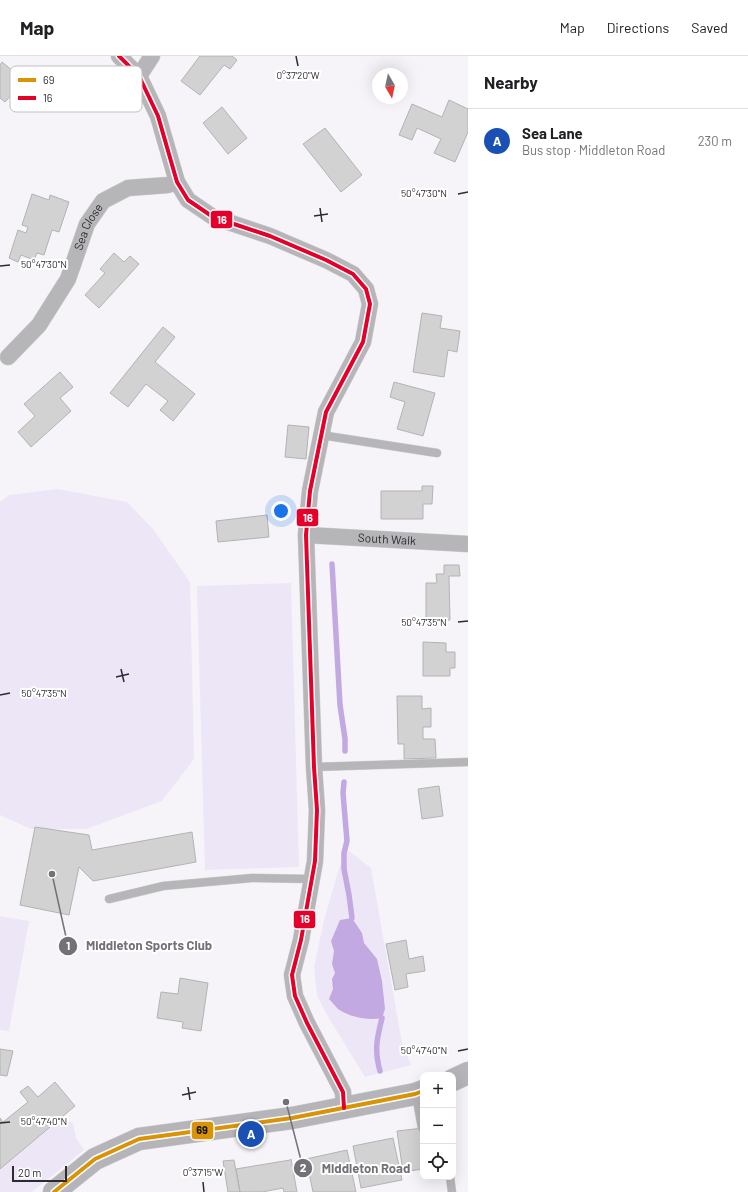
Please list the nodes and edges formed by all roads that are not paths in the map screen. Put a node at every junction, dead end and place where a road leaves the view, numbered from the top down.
1 (119, 56) edge
2 (152, 56) edge
3 (129, 66) edge
4 (142, 71) edge
5 (142, 82) edge
6 (177, 182) junction
7 (8, 357) dead end
8 (321, 435) junction
9 (437, 453) dead end
10 (306, 535) junction
11 (468, 544) edge
12 (468, 762) edge
13 (314, 767) junction
14 (312, 879) junction
15 (109, 899) dead end
16 (468, 1073) edge
17 (456, 1079) edge
18 (419, 1092) edge
19 (344, 1108) junction
20 (420, 1108) edge
21 (450, 1180) edge
22 (54, 1192) edge
23 (452, 1192) edge

1 - 3 street
2 - 4 street
5 - 6 street
6 - 7 street, Sea Close
6 - 8 street
8 - 9 lane
8 - 10 street
10 - 11 street, South Walk
10 - 13 street
12 - 13 lane
13 - 14 street
14 - 15 lane
14 - 19 street
16 - 17 main road
18 - 19 main road
18 - 20 lane
19 - 22 main road
21 - 23 lane

